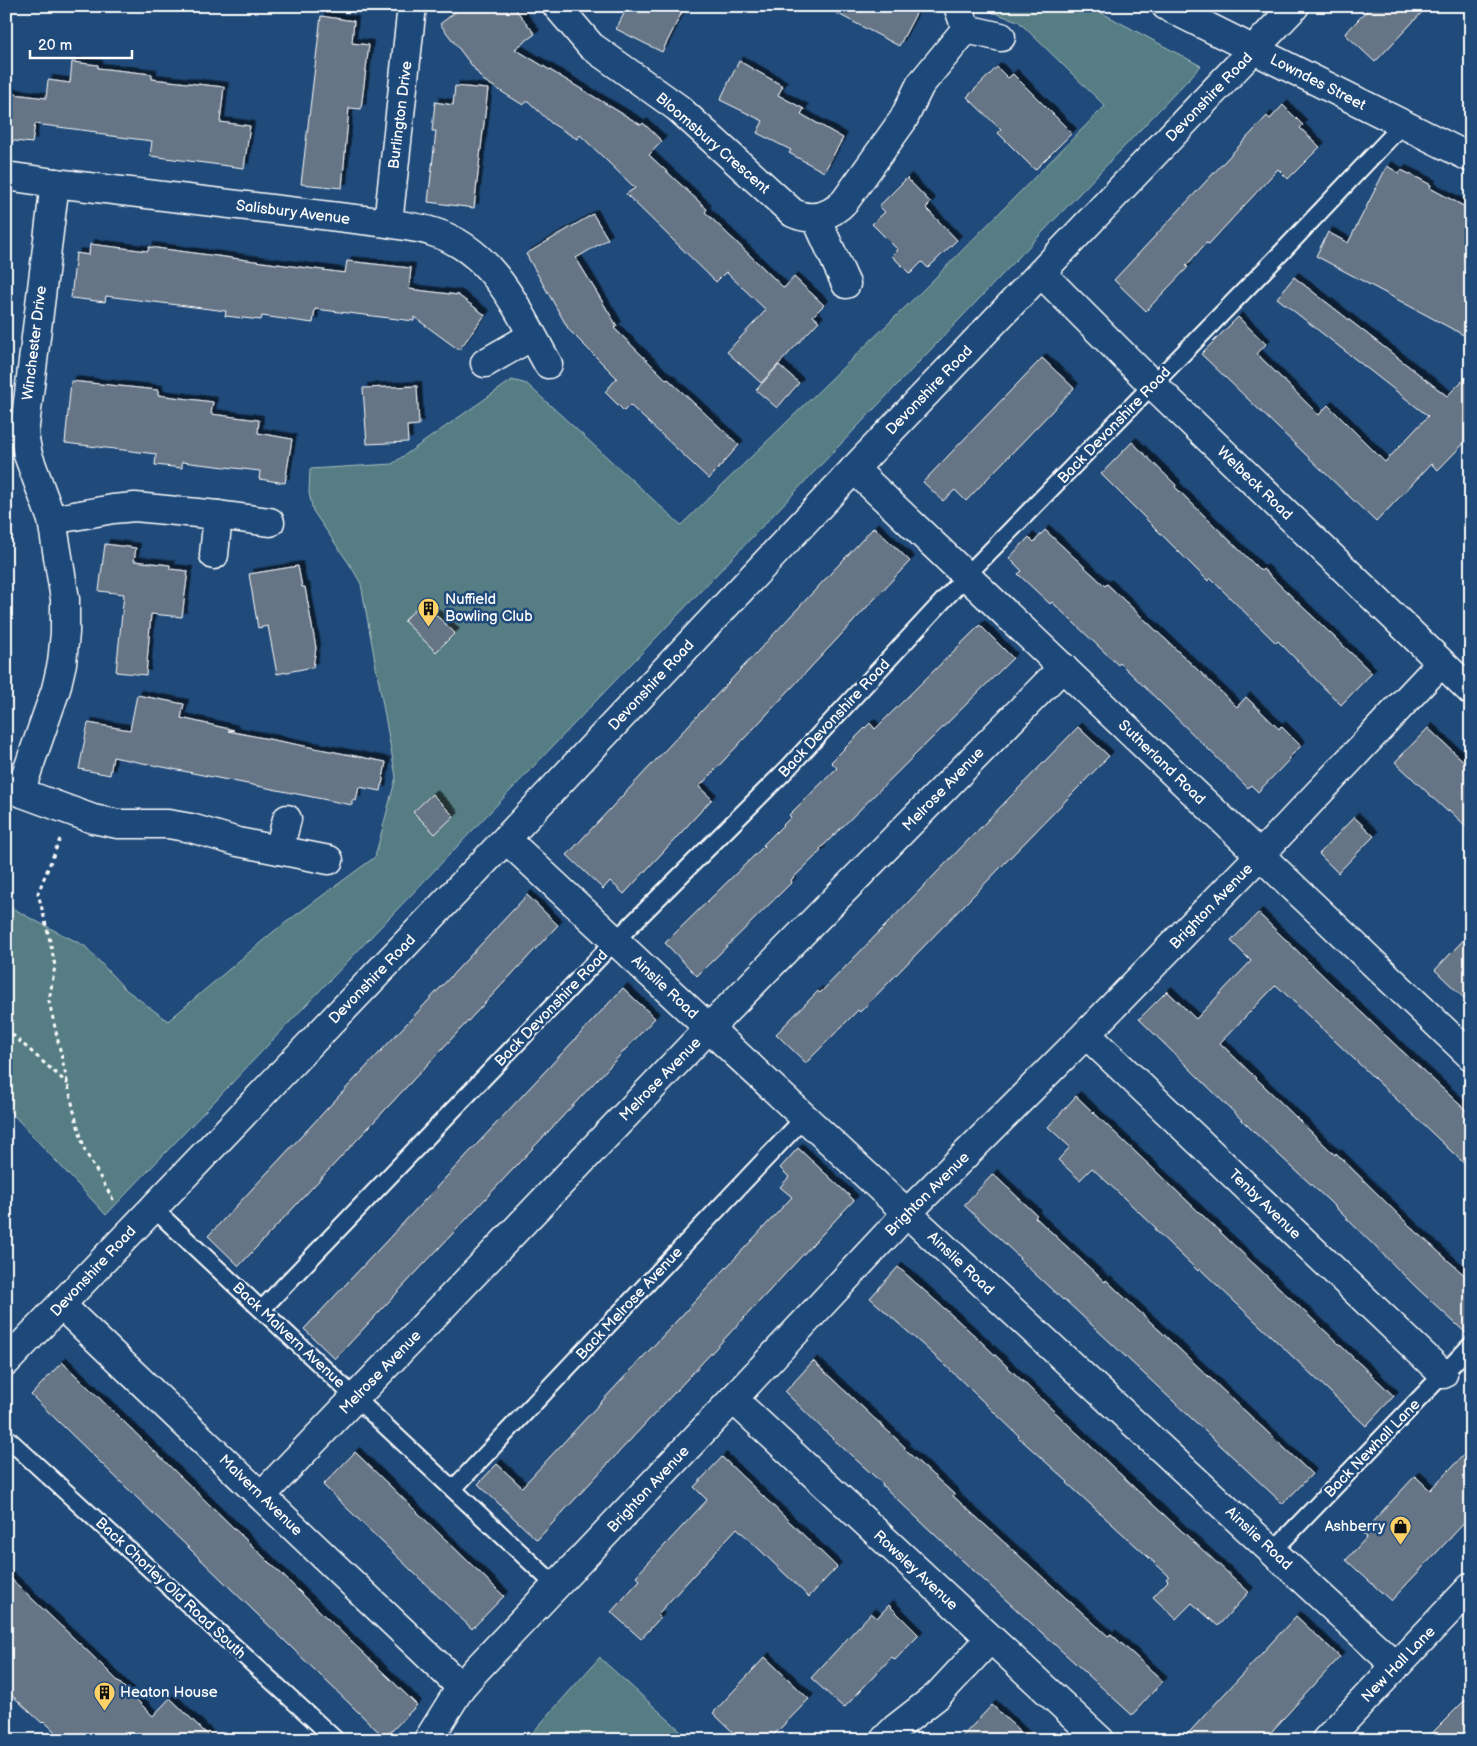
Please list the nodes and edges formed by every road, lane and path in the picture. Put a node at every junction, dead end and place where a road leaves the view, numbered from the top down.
1 (412, 6) edge
2 (1166, 6) edge
3 (1295, 6) edge
4 (570, 11) edge
5 (962, 18) edge
6 (1001, 37) dead end
7 (1254, 49) junction
8 (1403, 124) junction
9 (1471, 158) edge
10 (6, 176) edge
11 (54, 183) junction
12 (816, 218) junction
13 (388, 223) junction
14 (1041, 273) junction
15 (846, 284) dead end
16 (532, 336) junction
17 (485, 363) dead end
18 (548, 364) dead end
19 (1153, 385) junction
20 (854, 469) junction
21 (218, 515) junction
22 (52, 520) junction
23 (270, 522) dead end
24 (214, 555) dead end
25 (966, 576) junction
26 (1441, 663) junction
27 (1063, 668) junction
28 (1471, 692) edge
29 (13, 789) edge
30 (71, 810) junction
31 (287, 819) dead end
32 (506, 839) junction
33 (279, 850) junction
34 (1260, 855) junction
35 (329, 860) dead end
36 (616, 940) junction
37 (709, 1028) junction
38 (6, 1030) edge
39 (1086, 1034) junction
40 (1471, 1056) edge
41 (68, 1084) junction
42 (805, 1117) junction
43 (907, 1213) junction
44 (144, 1217) junction
45 (61, 1304) junction
46 (262, 1309) junction
47 (1471, 1345) edge
48 (11, 1347) edge
49 (1443, 1374) junction
50 (356, 1398) junction
51 (733, 1399) junction
52 (6, 1437) edge
53 (453, 1489) junction
54 (262, 1495) junction
55 (1273, 1551) junction
56 (556, 1586) junction
57 (1471, 1587) edge
58 (990, 1638) junction
59 (1396, 1666) junction
60 (461, 1687) junction
61 (336, 1740) edge
62 (428, 1740) edge
63 (884, 1740) edge
64 (1100, 1740) edge
65 (1326, 1740) edge

1 - 13 street, Burlington Drive
2 - 7 street, Lowndes Street
3 - 7 street, Devonshire Road
4 - 12 street, Bloomsbury Crescent
5 - 6 street
5 - 12 street
7 - 8 street, Lowndes Street
7 - 14 street, Devonshire Road
8 - 9 street, Lowndes Street
8 - 19 lane, Back Devonshire Road
10 - 11 street, Salisbury Avenue
11 - 13 street, Salisbury Avenue
11 - 22 street, Winchester Drive
12 - 15 street
13 - 16 street, Salisbury Avenue
14 - 19 street, Welbeck Road
14 - 20 street, Devonshire Road
16 - 17 street
16 - 18 street, Salisbury Avenue
19 - 25 lane, Back Devonshire Road
19 - 26 street, Welbeck Road
20 - 25 street, Sutherland Road
20 - 32 street, Devonshire Road
21 - 22 street
21 - 23 street
21 - 24 street
22 - 29 street, Winchester Drive
25 - 27 street, Sutherland Road
25 - 36 lane, Back Devonshire Road
26 - 28 street, Welbeck Road
26 - 34 street, Brighton Avenue
27 - 34 street, Sutherland Road
27 - 37 street, Melrose Avenue
29 - 30 street
30 - 33 street
30 - 41 path
31 - 33 street
32 - 36 street, Ainslie Road
32 - 44 street, Devonshire Road
33 - 35 street
34 - 39 street, Brighton Avenue
34 - 40 street, Sutherland Road
36 - 37 street, Ainslie Road
36 - 46 lane, Back Devonshire Road
37 - 42 street, Ainslie Road
37 - 50 street, Melrose Avenue
38 - 41 path
39 - 43 street, Brighton Avenue
39 - 49 street, Tenby Avenue
41 - 44 path
42 - 43 street, Ainslie Road
42 - 53 lane, Back Melrose Avenue
43 - 51 street, Brighton Avenue
43 - 55 street, Ainslie Road
44 - 45 street, Devonshire Road
44 - 46 lane, Back Malvern Avenue
45 - 48 street, Devonshire Road
45 - 54 street, Malvern Avenue
46 - 50 lane, Back Malvern Avenue
47 - 49 lane, Back Newhall Lane
49 - 55 lane, Back Newhall Lane
50 - 53 lane, Back Malvern Avenue
50 - 54 street, Melrose Avenue
51 - 56 street, Brighton Avenue
51 - 58 street, Rowsley Avenue
52 - 61 lane, Back Chorley Old Road South
53 - 56 lane, Back Malvern Avenue
54 - 60 street, Malvern Avenue
55 - 59 street, Ainslie Road
56 - 60 street, Brighton Avenue
57 - 59 street, New Hall Lane
58 - 63 street
58 - 64 street, Rowsley Avenue
59 - 65 street, New Hall Lane
60 - 62 street, Brighton Avenue

